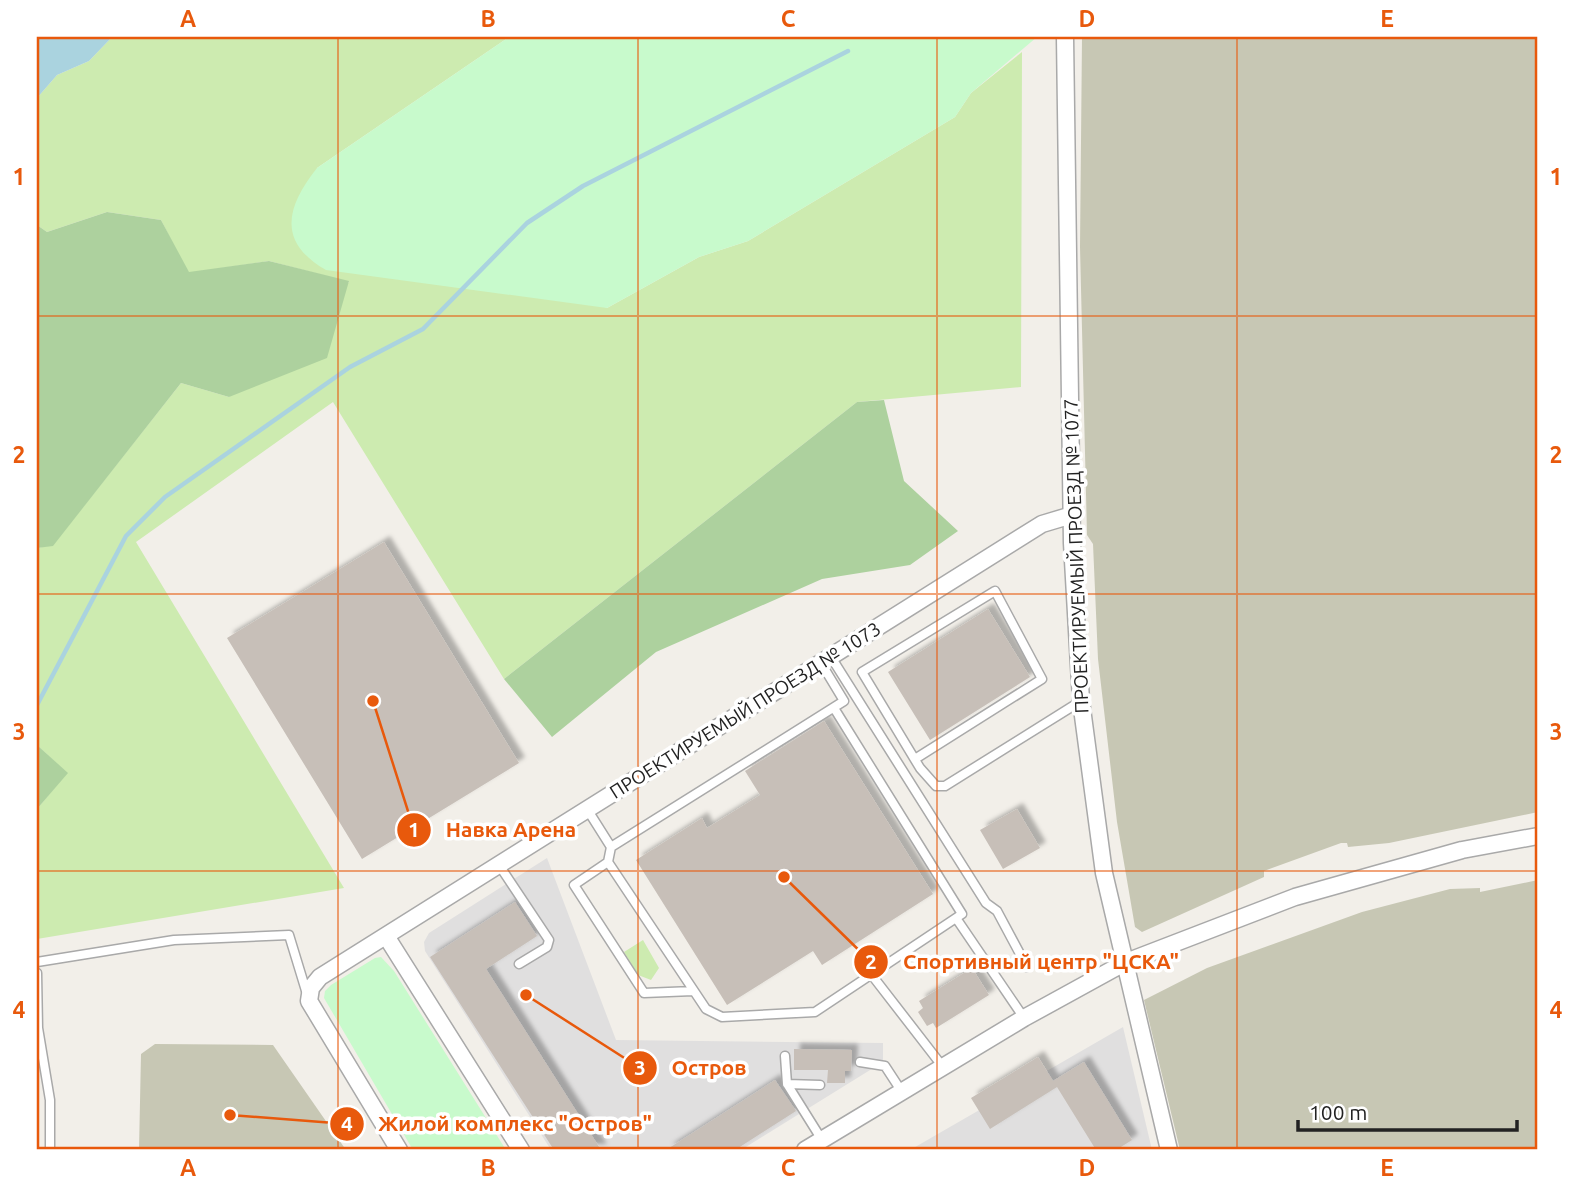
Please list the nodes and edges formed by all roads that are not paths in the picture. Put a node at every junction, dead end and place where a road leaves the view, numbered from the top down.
1 (1065, 37) edge
2 (1072, 514) junction
3 (826, 660) junction
4 (1081, 701) junction
5 (834, 708) junction
6 (915, 759) junction
7 (587, 809) junction
8 (1538, 836) edge
9 (611, 847) junction
10 (608, 862) junction
11 (499, 865) junction
12 (956, 918) junction
13 (386, 936) junction
14 (37, 962) edge
15 (1126, 962) junction
16 (519, 964) dead end
17 (1027, 967) dead end
18 (37, 973) edge
19 (871, 974) junction
20 (693, 991) junction
21 (309, 1001) junction
22 (1024, 1018) junction
23 (785, 1056) dead end
24 (860, 1062) dead end
25 (943, 1067) junction
26 (787, 1084) junction
27 (820, 1085) dead end
28 (902, 1092) junction
29 (822, 1140) junction
30 (50, 1150) edge
31 (400, 1150) edge
32 (521, 1150) edge
33 (805, 1150) edge
34 (1169, 1150) edge

1 - 2 street, ПРОЕКТИРУЕМЫЙ ПРОЕЗД № 1077
2 - 3 street, ПРОЕКТИРУЕМЫЙ ПРОЕЗД № 1073
2 - 4 street, ПРОЕКТИРУЕМЫЙ ПРОЕЗД № 1077
3 - 5 lane
3 - 7 street, ПРОЕКТИРУЕМЫЙ ПРОЕЗД № 1073
3 - 17 lane
4 - 6 lane
4 - 15 street, ПРОЕКТИРУЕМЫЙ ПРОЕЗД № 1077
5 - 9 lane
5 - 12 lane
6 - 6 lane
7 - 9 lane
7 - 11 street, ПРОЕКТИРУЕМЫЙ ПРОЕЗД № 1073
8 - 15 street
9 - 10 lane
10 - 20 lane
10 - 20 lane
11 - 13 street, ПРОЕКТИРУЕМЫЙ ПРОЕЗД № 1073
11 - 16 lane
12 - 19 lane
12 - 22 lane
13 - 21 street, ПРОЕКТИРУЕМЫЙ ПРОЕЗД № 1073
13 - 32 street
14 - 21 lane
15 - 22 street
15 - 34 street, ПРОЕКТИРУЕМЫЙ ПРОЕЗД № 1077
18 - 30 lane
19 - 20 lane
19 - 25 lane
21 - 31 street
22 - 25 street
23 - 26 lane
24 - 28 lane
25 - 28 street
26 - 27 lane
26 - 29 lane
28 - 29 street
29 - 33 street

